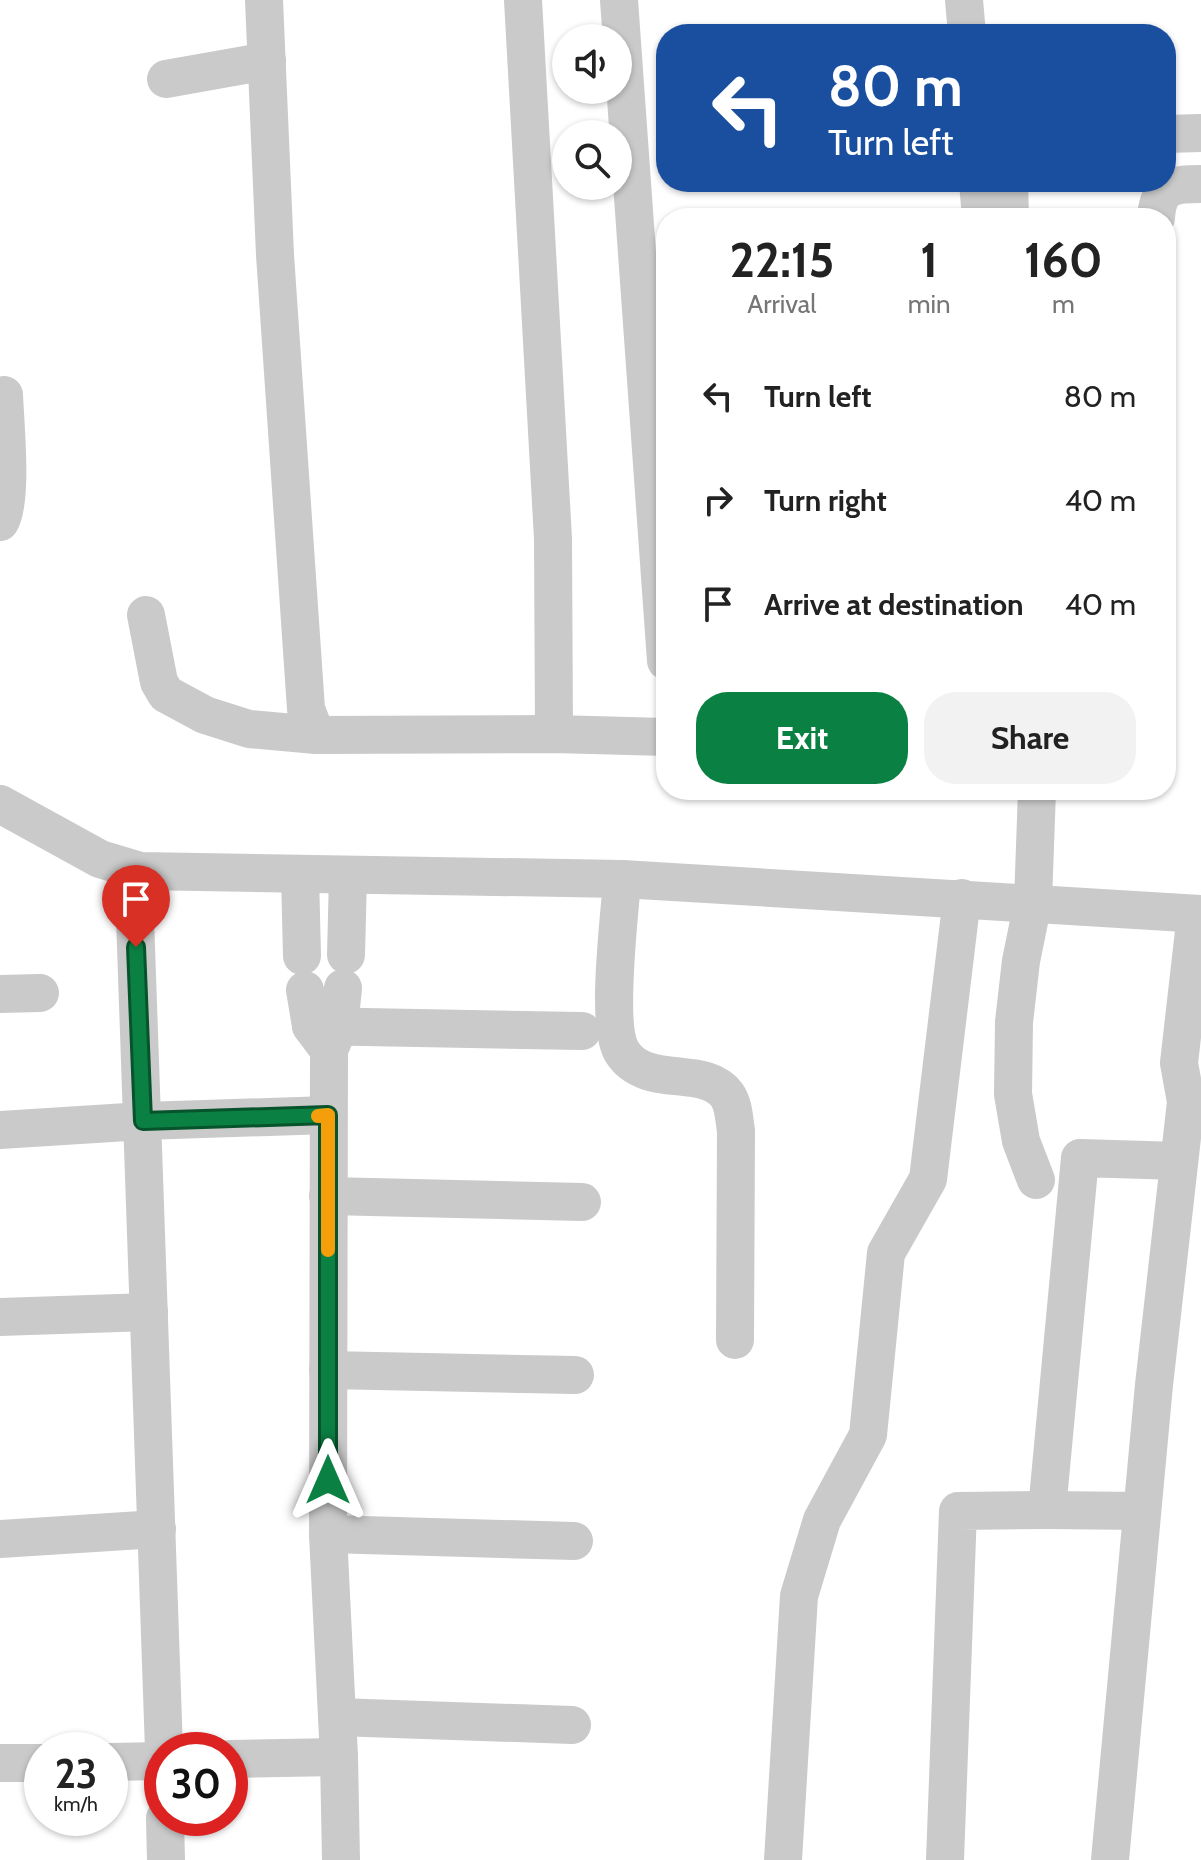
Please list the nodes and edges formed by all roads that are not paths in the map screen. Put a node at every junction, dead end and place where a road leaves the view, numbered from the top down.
1 (264, 0) edge
2 (523, 0) edge
3 (619, 0) edge
4 (964, 0) edge
5 (966, 24) edge
6 (267, 61) junction
7 (166, 79) dead end
8 (1201, 133) edge
9 (1176, 134) edge
10 (1201, 184) edge
11 (1176, 185) edge
12 (4, 395) dead end
13 (656, 520) edge
14 (0, 522) edge
15 (146, 615) dead end
16 (554, 734) junction
17 (316, 735) junction
18 (656, 737) edge
19 (1037, 800) edge
20 (0, 804) edge
21 (300, 875) junction
22 (348, 876) junction
23 (622, 879) junction
24 (962, 898) junction
25 (1033, 902) junction
26 (1198, 914) edge
27 (135, 918) dead end
28 (40, 993) dead end
29 (0, 994) edge
30 (317, 1010) junction
31 (582, 1031) dead end
32 (328, 1115) junction
33 (143, 1121) junction
34 (0, 1130) edge
35 (1179, 1161) junction
36 (1036, 1180) dead end
37 (328, 1196) junction
38 (582, 1202) dead end
39 (149, 1312) junction
40 (0, 1317) edge
41 (735, 1340) dead end
42 (328, 1370) junction
43 (575, 1375) dead end
44 (1047, 1510) junction
45 (1142, 1511) junction
46 (157, 1529) junction
47 (328, 1534) junction
48 (0, 1539) edge
49 (574, 1541) dead end
50 (337, 1717) junction
51 (572, 1725) dead end
52 (163, 1732) edge
53 (339, 1757) junction
54 (248, 1759) edge
55 (0, 1763) edge
56 (24, 1763) edge
57 (165, 1836) edge
58 (166, 1860) edge
59 (341, 1860) edge
60 (783, 1860) edge
61 (945, 1860) edge
62 (1110, 1860) edge

1 - 6 street
2 - 16 street
3 - 13 street
4 - 5 street
6 - 7 street
6 - 17 street
8 - 9 street
10 - 11 street
12 - 14 street
15 - 17 street
16 - 17 street
16 - 18 street
19 - 25 street
20 - 21 street
21 - 22 street
21 - 30 street
22 - 23 street
22 - 30 street
23 - 24 street
23 - 41 street
24 - 25 street
24 - 60 street
25 - 26 street
25 - 36 street
26 - 35 street
27 - 33 street
28 - 29 street
30 - 31 street
30 - 32 street
32 - 33 street
32 - 37 street
33 - 34 street
33 - 39 street
35 - 44 street
35 - 45 street
37 - 38 street
37 - 42 street
39 - 40 street
39 - 46 street
42 - 43 street
42 - 47 street
44 - 45 street
44 - 61 street
45 - 62 street
46 - 48 street
46 - 52 street
47 - 49 street
47 - 50 street
50 - 51 street
50 - 53 street
53 - 54 street
53 - 59 street
55 - 56 street
57 - 58 street

